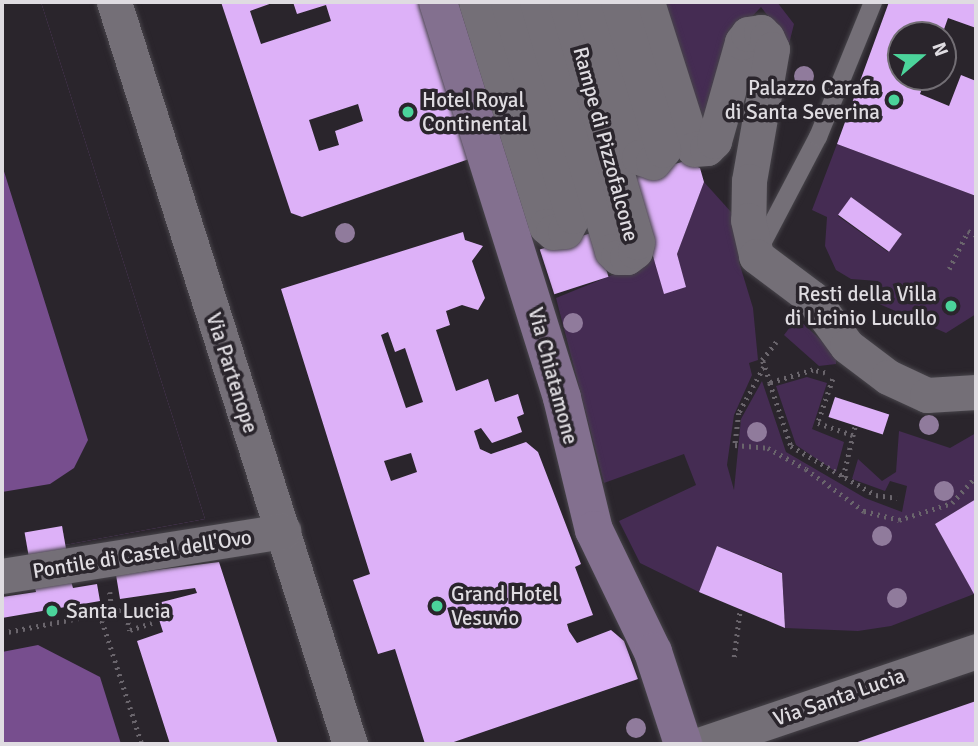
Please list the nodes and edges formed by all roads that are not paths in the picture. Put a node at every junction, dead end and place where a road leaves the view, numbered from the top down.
1 (114, 2) edge
2 (508, 2) edge
3 (537, 2) edge
4 (566, 2) edge
5 (591, 2) edge
6 (618, 2) edge
7 (647, 2) edge
8 (873, 2) edge
9 (453, 3) edge
10 (755, 256) junction
11 (976, 392) edge
12 (283, 531) junction
13 (2, 576) edge
14 (976, 651) edge
15 (351, 744) edge
16 (683, 744) edge
17 (702, 744) edge

1 - 12 street, Via Partenope
2 - 9 street
3 - 4 street, Rampe di Pizzofalcone
5 - 6 street, Rampe di Pizzofalcone
7 - 10 street
8 - 10 lane
9 - 16 street, Via Chiatamone
10 - 11 street
12 - 13 street, Pontile di Castel dell'Ovo
12 - 15 street, Via Partenope
14 - 17 street, Via Santa Lucia

